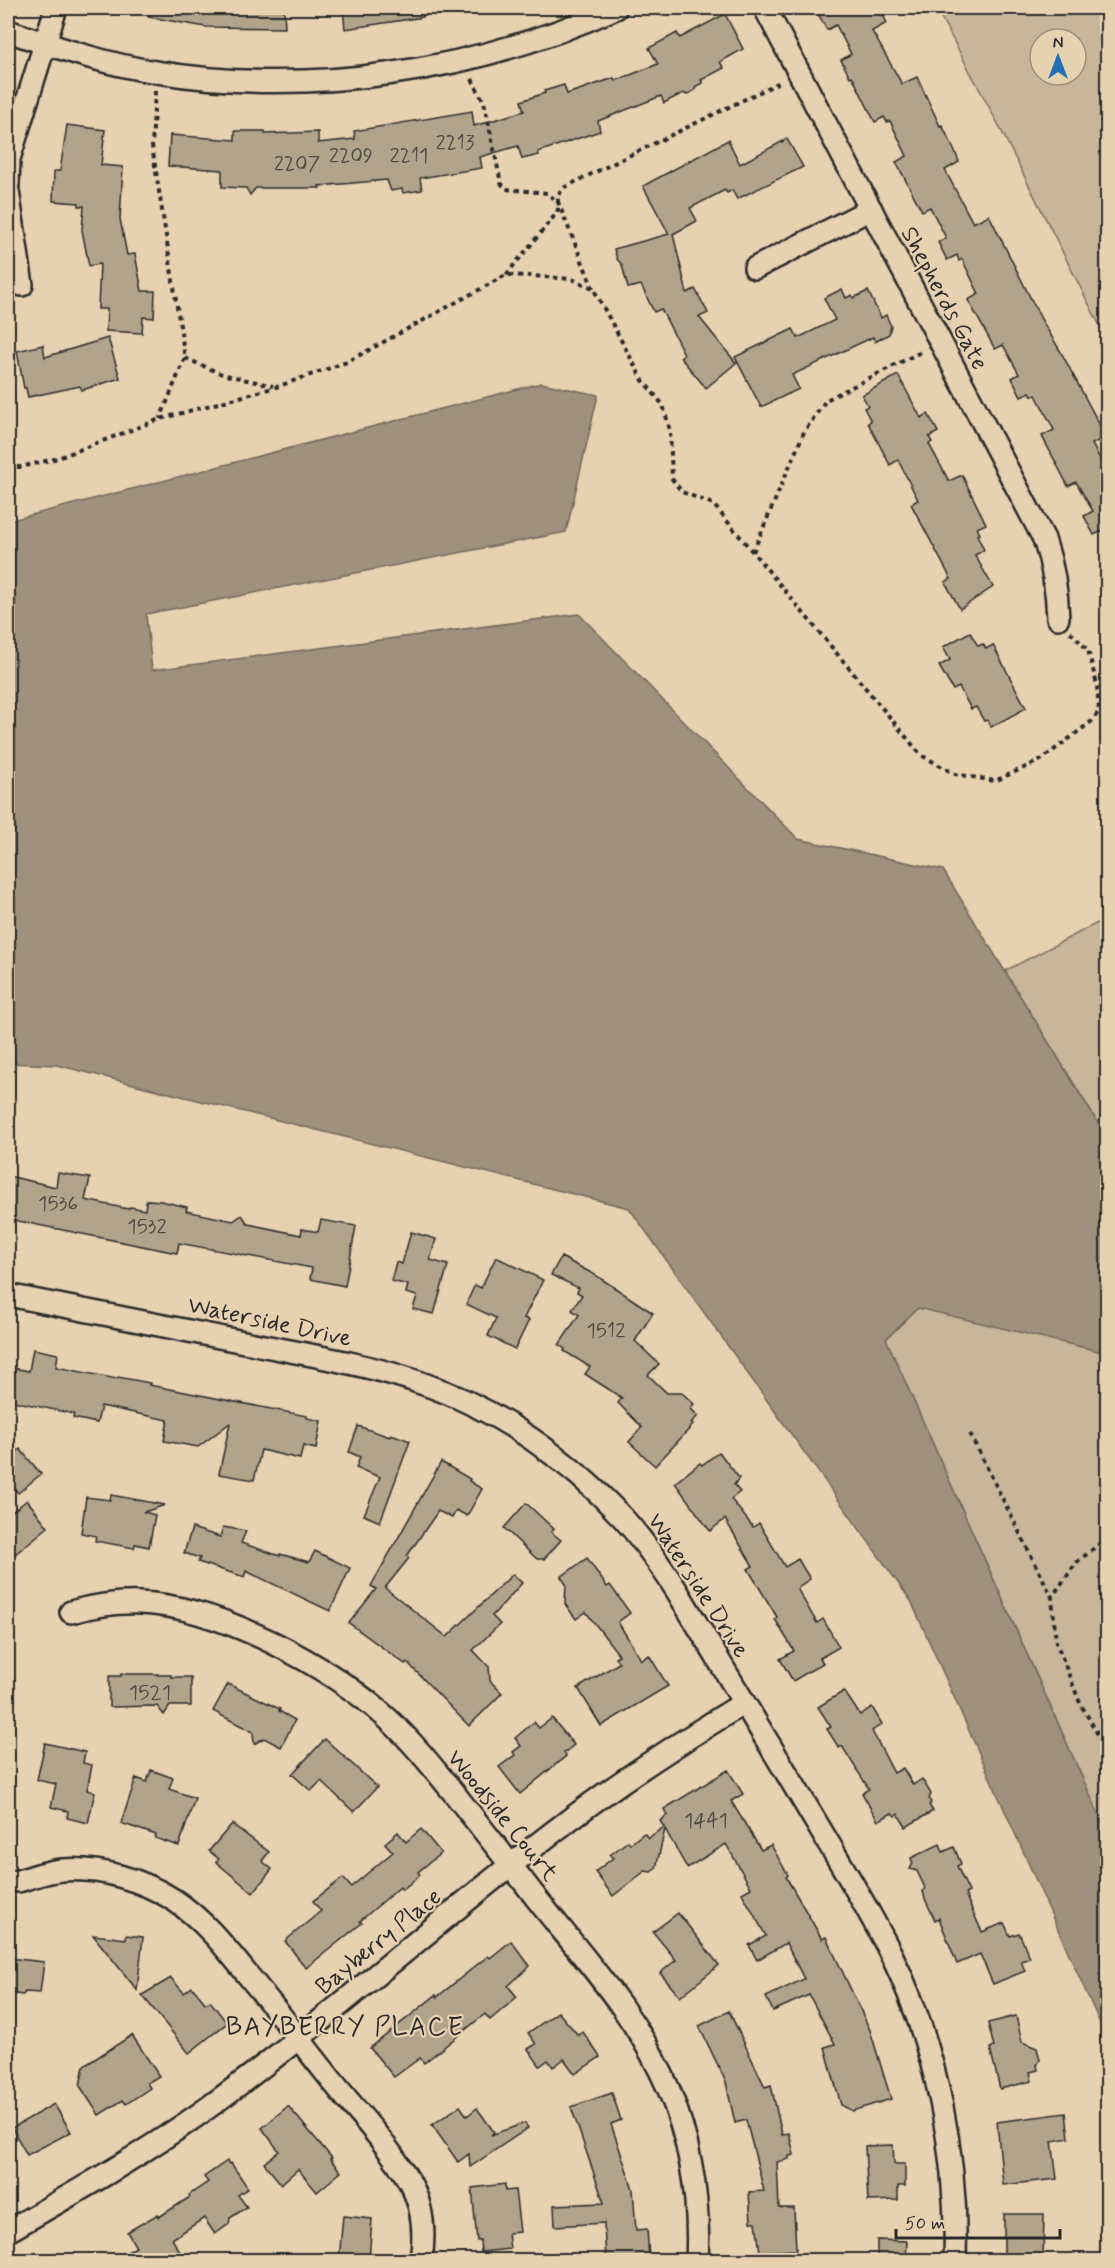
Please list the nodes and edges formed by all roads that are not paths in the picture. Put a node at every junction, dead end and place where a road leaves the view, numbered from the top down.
1 (56, 8) edge
2 (616, 8) edge
3 (765, 8) edge
4 (8, 31) edge
5 (45, 44) junction
6 (8, 184) edge
7 (8, 191) edge
8 (871, 209) junction
9 (755, 268) dead end
10 (22, 285) dead end
11 (1058, 618) road end
12 (8, 1294) edge
13 (71, 1612) dead end
14 (744, 1703) junction
15 (512, 1866) junction
16 (18, 1881) dead end
17 (298, 2038) junction
18 (8, 2231) edge
19 (422, 2260) edge
20 (697, 2260) edge
21 (955, 2260) edge

1 - 5 street
2 - 5 street
3 - 8 street, Shepherds Gate
4 - 5 street
5 - 6 street
7 - 10 street
8 - 9 street
8 - 11 street, Shepherds Gate
12 - 14 street, Waterside Drive
13 - 15 street, Woodside Court
14 - 15 street, Bayberry Place
14 - 21 street, Waterside Drive
15 - 17 street, Bayberry Place
15 - 20 street, Woodside Court
16 - 17 street
17 - 18 street, Bayberry Place
17 - 19 street

